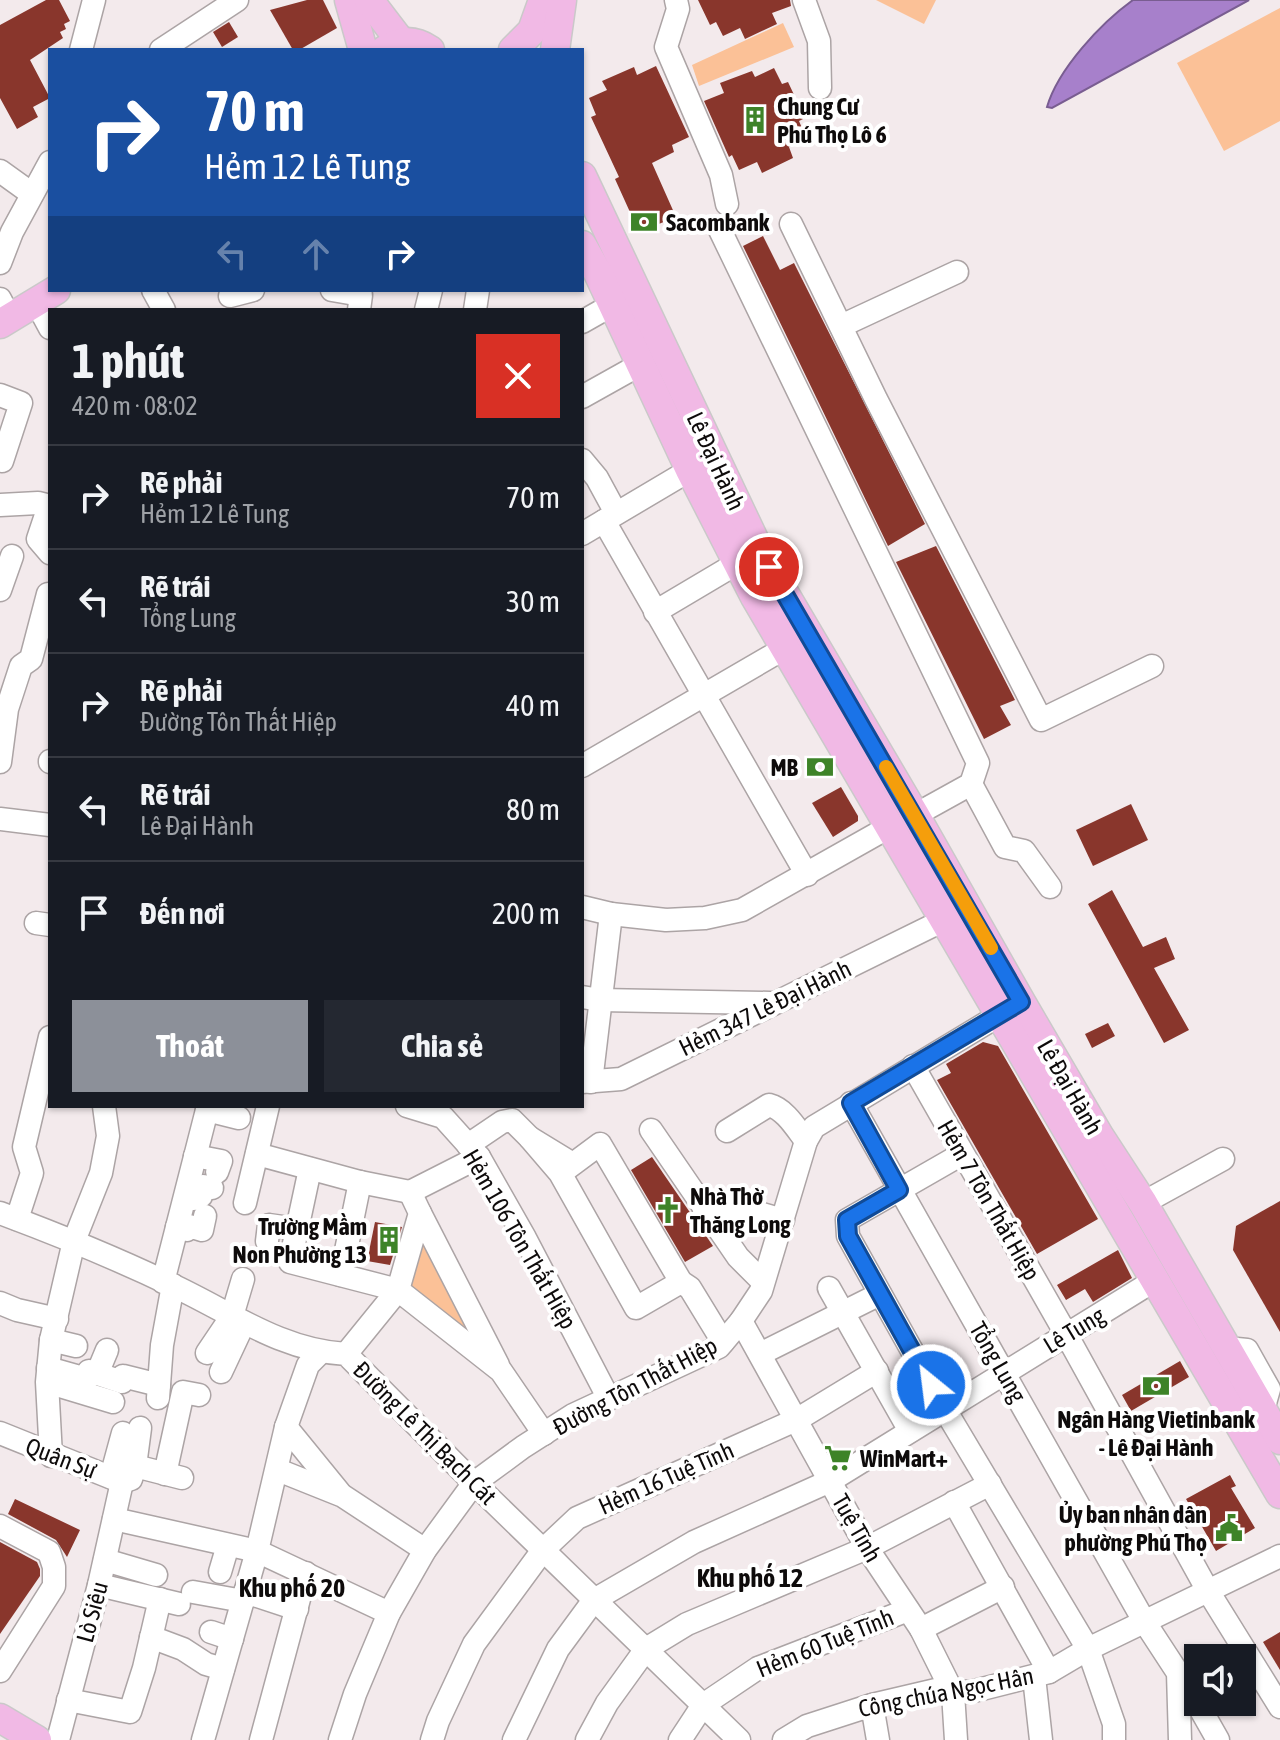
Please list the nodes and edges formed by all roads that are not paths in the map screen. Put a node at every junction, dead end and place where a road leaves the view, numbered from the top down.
1 (94, 0) edge
2 (237, 0) edge
3 (349, 0) edge
4 (369, 0) edge
5 (543, 0) edge
6 (562, 0) edge
7 (676, 0) edge
8 (804, 0) edge
9 (393, 46) edge
10 (82, 48) edge
11 (164, 48) edge
12 (362, 48) edge
13 (427, 48) edge
14 (515, 48) edge
15 (555, 48) edge
16 (820, 88) dead end
17 (48, 166) edge
18 (0, 171) edge
19 (584, 181) edge
20 (32, 194) junction
21 (727, 204) dead end
22 (791, 224) dead end
23 (719, 228) dead end
24 (584, 249) edge
25 (0, 263) edge
26 (957, 272) dead end
27 (344, 292) edge
28 (46, 296) edge
29 (612, 305) junction
30 (359, 308) edge
31 (3, 313) edge
32 (584, 321) edge
33 (841, 326) junction
34 (641, 364) junction
35 (0, 395) edge
36 (584, 396) edge
37 (2, 461) dead end
38 (584, 462) edge
39 (690, 470) junction
40 (0, 505) edge
41 (48, 506) edge
42 (48, 509) edge
43 (610, 517) junction
44 (584, 533) edge
45 (48, 551) edge
46 (12, 556) dead end
47 (748, 557) junction
48 (0, 590) edge
49 (48, 602) edge
50 (655, 612) junction
51 (785, 648) junction
52 (41, 662) edge
53 (1152, 666) dead end
54 (703, 695) junction
55 (3, 708) edge
56 (0, 762) edge
57 (584, 765) edge
58 (971, 784) junction
59 (915, 815) junction
60 (0, 819) edge
61 (48, 825) edge
62 (889, 827) junction
63 (807, 875) junction
64 (1050, 887) dead end
65 (584, 907) edge
66 (611, 914) junction
67 (944, 920) junction
68 (591, 998) edge
69 (775, 1003) junction
70 (1010, 1008) junction
71 (48, 1045) edge
72 (913, 1066) junction
73 (586, 1082) edge
74 (851, 1103) junction
75 (104, 1108) edge
76 (208, 1108) edge
77 (268, 1108) edge
78 (414, 1108) edge
79 (239, 1118) dead end
80 (651, 1130) dead end
81 (727, 1131) dead end
82 (806, 1141) junction
83 (473, 1151) junction
84 (257, 1154) junction
85 (962, 1154) junction
86 (195, 1156) junction
87 (1223, 1159) dead end
88 (566, 1168) junction
89 (310, 1169) junction
90 (360, 1182) junction
91 (899, 1190) junction
92 (410, 1192) junction
93 (185, 1198) junction
94 (245, 1203) dead end
95 (1143, 1203) junction
96 (704, 1210) junction
97 (420, 1213) junction
98 (8, 1216) edge
99 (205, 1216) dead end
100 (783, 1220) junction
101 (177, 1227) junction
102 (297, 1229) junction
103 (74, 1241) junction
104 (267, 1241) dead end
105 (341, 1275) junction
106 (243, 1279) dead end
107 (1155, 1280) junction
108 (681, 1282) junction
109 (763, 1282) junction
110 (168, 1284) junction
111 (829, 1288) dead end
112 (398, 1290) junction
113 (880, 1294) junction
114 (0, 1303) edge
115 (842, 1311) junction
116 (238, 1320) junction
117 (741, 1321) junction
118 (54, 1330) junction
119 (1066, 1334) junction
120 (723, 1342) junction
121 (76, 1346) dead end
122 (107, 1350) dead end
123 (207, 1353) dead end
124 (320, 1353) junction
125 (346, 1354) junction
126 (760, 1354) junction
127 (501, 1371) junction
128 (877, 1371) junction
129 (221, 1372) dead end
130 (1004, 1372) junction
131 (47, 1375) junction
132 (609, 1399) junction
133 (131, 1402) junction
134 (944, 1408) junction
135 (798, 1419) junction
136 (286, 1427) junction
137 (910, 1431) junction
138 (0, 1433) edge
139 (544, 1434) junction
140 (1280, 1440) edge
141 (51, 1456) junction
142 (278, 1470) junction
143 (122, 1475) junction
144 (830, 1481) junction
145 (474, 1483) junction
146 (990, 1484) junction
147 (1280, 1494) edge
148 (343, 1496) junction
149 (954, 1502) junction
150 (114, 1519) junction
151 (0, 1526) edge
152 (220, 1543) junction
153 (867, 1548) junction
154 (425, 1550) junction
155 (543, 1550) junction
156 (257, 1551) junction
157 (1280, 1556) edge
158 (105, 1560) junction
159 (220, 1572) dead end
160 (306, 1573) junction
161 (156, 1575) dead end
162 (99, 1585) junction
163 (1003, 1587) junction
164 (1208, 1591) junction
165 (244, 1596) junction
166 (177, 1598) junction
167 (594, 1600) junction
168 (297, 1609) junction
169 (908, 1610) junction
170 (389, 1613) junction
171 (1144, 1621) junction
172 (921, 1629) junction
173 (151, 1637) junction
174 (646, 1649) junction
175 (1088, 1649) junction
176 (223, 1669) junction
177 (0, 1671) edge
178 (1042, 1674) junction
179 (953, 1693) junction
180 (68, 1700) junction
181 (703, 1705) junction
182 (872, 1705) junction
183 (1280, 1707) edge
184 (0, 1718) edge
185 (1180, 1732) edge
186 (37, 1740) edge
187 (58, 1740) edge
188 (203, 1740) edge
189 (261, 1740) edge
190 (340, 1740) edge
191 (432, 1740) edge
192 (514, 1740) edge
193 (587, 1740) edge
194 (680, 1740) edge
195 (739, 1740) edge
196 (784, 1740) edge
197 (878, 1740) edge
198 (956, 1740) edge
199 (1041, 1740) edge
200 (1114, 1740) edge
201 (1218, 1740) edge

1 - 10 street
2 - 11 street
3 - 12 main road
4 - 9 main road
5 - 14 main road
6 - 15 main road
7 - 21 street
8 - 16 street
9 - 13 main road
17 - 20 street
18 - 20 street
19 - 47 main road, Lê Đại Hành
20 - 25 street
22 - 33 street
23 - 58 street
24 - 29 main road, Lê Đại Hành
26 - 33 street
27 - 30 street
28 - 31 main road
29 - 32 street
29 - 34 main road, Lê Đại Hành
33 - 53 street
34 - 36 street
34 - 39 main road, Lê Đại Hành
35 - 37 street
38 - 43 street
39 - 43 street
39 - 47 main road, Lê Đại Hành
40 - 41 street
42 - 45 street
43 - 44 street
43 - 50 street
46 - 48 street
47 - 50 street
47 - 51 main road, Lê Đại Hành
47 - 59 main road, Lê Đại Hành
49 - 52 street
50 - 54 street
51 - 54 street
51 - 62 main road, Lê Đại Hành
52 - 55 street
54 - 57 street
54 - 63 street
55 - 56 street
58 - 59 street
58 - 64 street
59 - 62 main road
59 - 70 main road, Lê Đại Hành
60 - 61 street
62 - 63 street
62 - 67 main road, Lê Đại Hành
63 - 66 street
65 - 66 street
66 - 68 street
67 - 69 street, Hẻm 347 Lê Đại Hành
67 - 70 main road, Lê Đại Hành
68 - 69 street
68 - 73 street
69 - 73 street, Hẻm 347 Lê Đại Hành
70 - 72 street, Đường Tôn Thất Hiệp
70 - 95 main road, Lê Đại Hành
70 - 107 main road, Lê Đại Hành
71 - 98 street
72 - 74 street, Đường Tôn Thất Hiệp
72 - 85 street, Hẻm 7 Tôn Thất Hiệp
74 - 82 street, Đường Tôn Thất Hiệp
74 - 91 street, Tổng Lung
75 - 103 street
76 - 79 street
76 - 86 street
77 - 84 street
78 - 83 street, Hẻm 106 Tôn Thất Hiệp
80 - 96 street
81 - 82 street
82 - 100 street, Đường Tôn Thất Hiệp
83 - 88 street
83 - 92 street
83 - 132 street, Hẻm 106 Tôn Thất Hiệp
84 - 89 street
84 - 94 street
85 - 91 street
85 - 119 street, Hẻm 7 Tôn Thất Hiệp
86 - 93 street
86 - 93 street
87 - 95 street
88 - 108 street
88 - 108 street
89 - 90 street
89 - 102 street
90 - 92 street
90 - 105 street
91 - 113 street
91 - 130 street, Tổng Lung
92 - 97 street
93 - 101 street
95 - 140 main road, Lê Đại Hành
96 - 100 street
96 - 109 street
97 - 112 street
97 - 127 street
98 - 103 street, Đường Lê Thị Bạch Cát
99 - 101 street
100 - 109 street, Đường Tôn Thất Hiệp
101 - 110 street
102 - 104 street
102 - 105 street
103 - 110 street, Đường Lê Thị Bạch Cát
103 - 118 street
105 - 112 street
106 - 116 street
107 - 119 street, Lê Tung
107 - 147 main road, Lê Đại Hành
108 - 120 street
109 - 117 street, Đường Tôn Thất Hiệp
110 - 116 street, Đường Lê Thị Bạch Cát
110 - 133 street
111 - 115 street
112 - 125 street
112 - 127 street
113 - 115 street
113 - 134 street
114 - 118 street
115 - 126 street
115 - 128 street
116 - 123 street
116 - 124 street, Đường Lê Thị Bạch Cát
116 - 129 street
117 - 120 street, Đường Tôn Thất Hiệp
117 - 126 street, Tuệ Tĩnh
118 - 121 street
118 - 131 street
119 - 130 street, Lê Tung
119 - 164 street, Hẻm 7 Tôn Thất Hiệp
120 - 132 street, Đường Tôn Thất Hiệp
122 - 133 street
124 - 125 street, Đường Lê Thị Bạch Cát
124 - 136 street
125 - 145 street, Đường Lê Thị Bạch Cát
126 - 135 street, Tuệ Tĩnh
127 - 139 street
128 - 135 street, Hẻm 16 Tuệ Tĩnh
128 - 137 street
130 - 134 street, Lê Tung
130 - 171 street, Tổng Lung
131 - 133 street
131 - 133 street
131 - 141 street
132 - 139 street, Đường Tôn Thất Hiệp
133 - 143 street, Lò Siêu
133 - 143 street, Quân Sự
134 - 137 street, Lê Tung
134 - 146 street
135 - 144 street, Tuệ Tĩnh
135 - 155 street, Hẻm 16 Tuệ Tĩnh
136 - 142 street
136 - 148 street
137 - 144 street, Lê Tung
138 - 141 street, Quân Sự
139 - 145 street, Đường Tôn Thất Hiệp
141 - 143 street, Quân Sự
142 - 148 street
142 - 156 street
143 - 150 street, Lò Siêu
144 - 153 street, Tuệ Tĩnh
144 - 167 street, Lê Tung
145 - 154 street, Đường Tôn Thất Hiệp
145 - 155 street, Đường Lê Thị Bạch Cát
146 - 149 street
146 - 175 street
148 - 154 street
149 - 153 street
149 - 163 street
150 - 152 street
150 - 158 street, Lò Siêu
151 - 177 street
152 - 156 street
152 - 159 street
153 - 169 street, Tuệ Tĩnh
153 - 174 street
154 - 170 street, Đường Tôn Thất Hiệp
155 - 167 street, Đường Lê Thị Bạch Cát
155 - 191 street, Hẻm 16 Tuệ Tĩnh
156 - 160 street
156 - 165 street
157 - 164 street, Công chúa Ngọc Hân
158 - 161 street
158 - 162 street, Lò Siêu
160 - 168 street
160 - 170 street
162 - 166 street
162 - 180 street, Lò Siêu
163 - 172 street
163 - 178 street
164 - 171 street, Công chúa Ngọc Hân
164 - 183 street, Hẻm 7 Tôn Thất Hiệp
165 - 166 street
165 - 168 street
165 - 176 street
166 - 173 street
167 - 174 street, Đường Lê Thị Bạch Cát
167 - 192 street
168 - 189 street
169 - 172 street, Tuệ Tĩnh
169 - 181 street, Hẻm 60 Tuệ Tĩnh
170 - 190 street, Đường Tôn Thất Hiệp
171 - 175 street, Công chúa Ngọc Hân
171 - 185 street, Tổng Lung
172 - 179 street, Tuệ Tĩnh
173 - 176 street
173 - 180 street
174 - 181 street, Đường Lê Thị Bạch Cát
174 - 193 street
175 - 178 street, Công chúa Ngọc Hân
175 - 200 street
176 - 188 street
178 - 179 street, Công chúa Ngọc Hân
178 - 199 street
179 - 182 street, Công chúa Ngọc Hân
179 - 198 street, Tuệ Tĩnh
180 - 187 street, Lò Siêu
181 - 194 street
181 - 195 street, Đường Lê Thị Bạch Cát
182 - 196 street, Công chúa Ngọc Hân
182 - 197 street
184 - 186 main road
185 - 201 street

